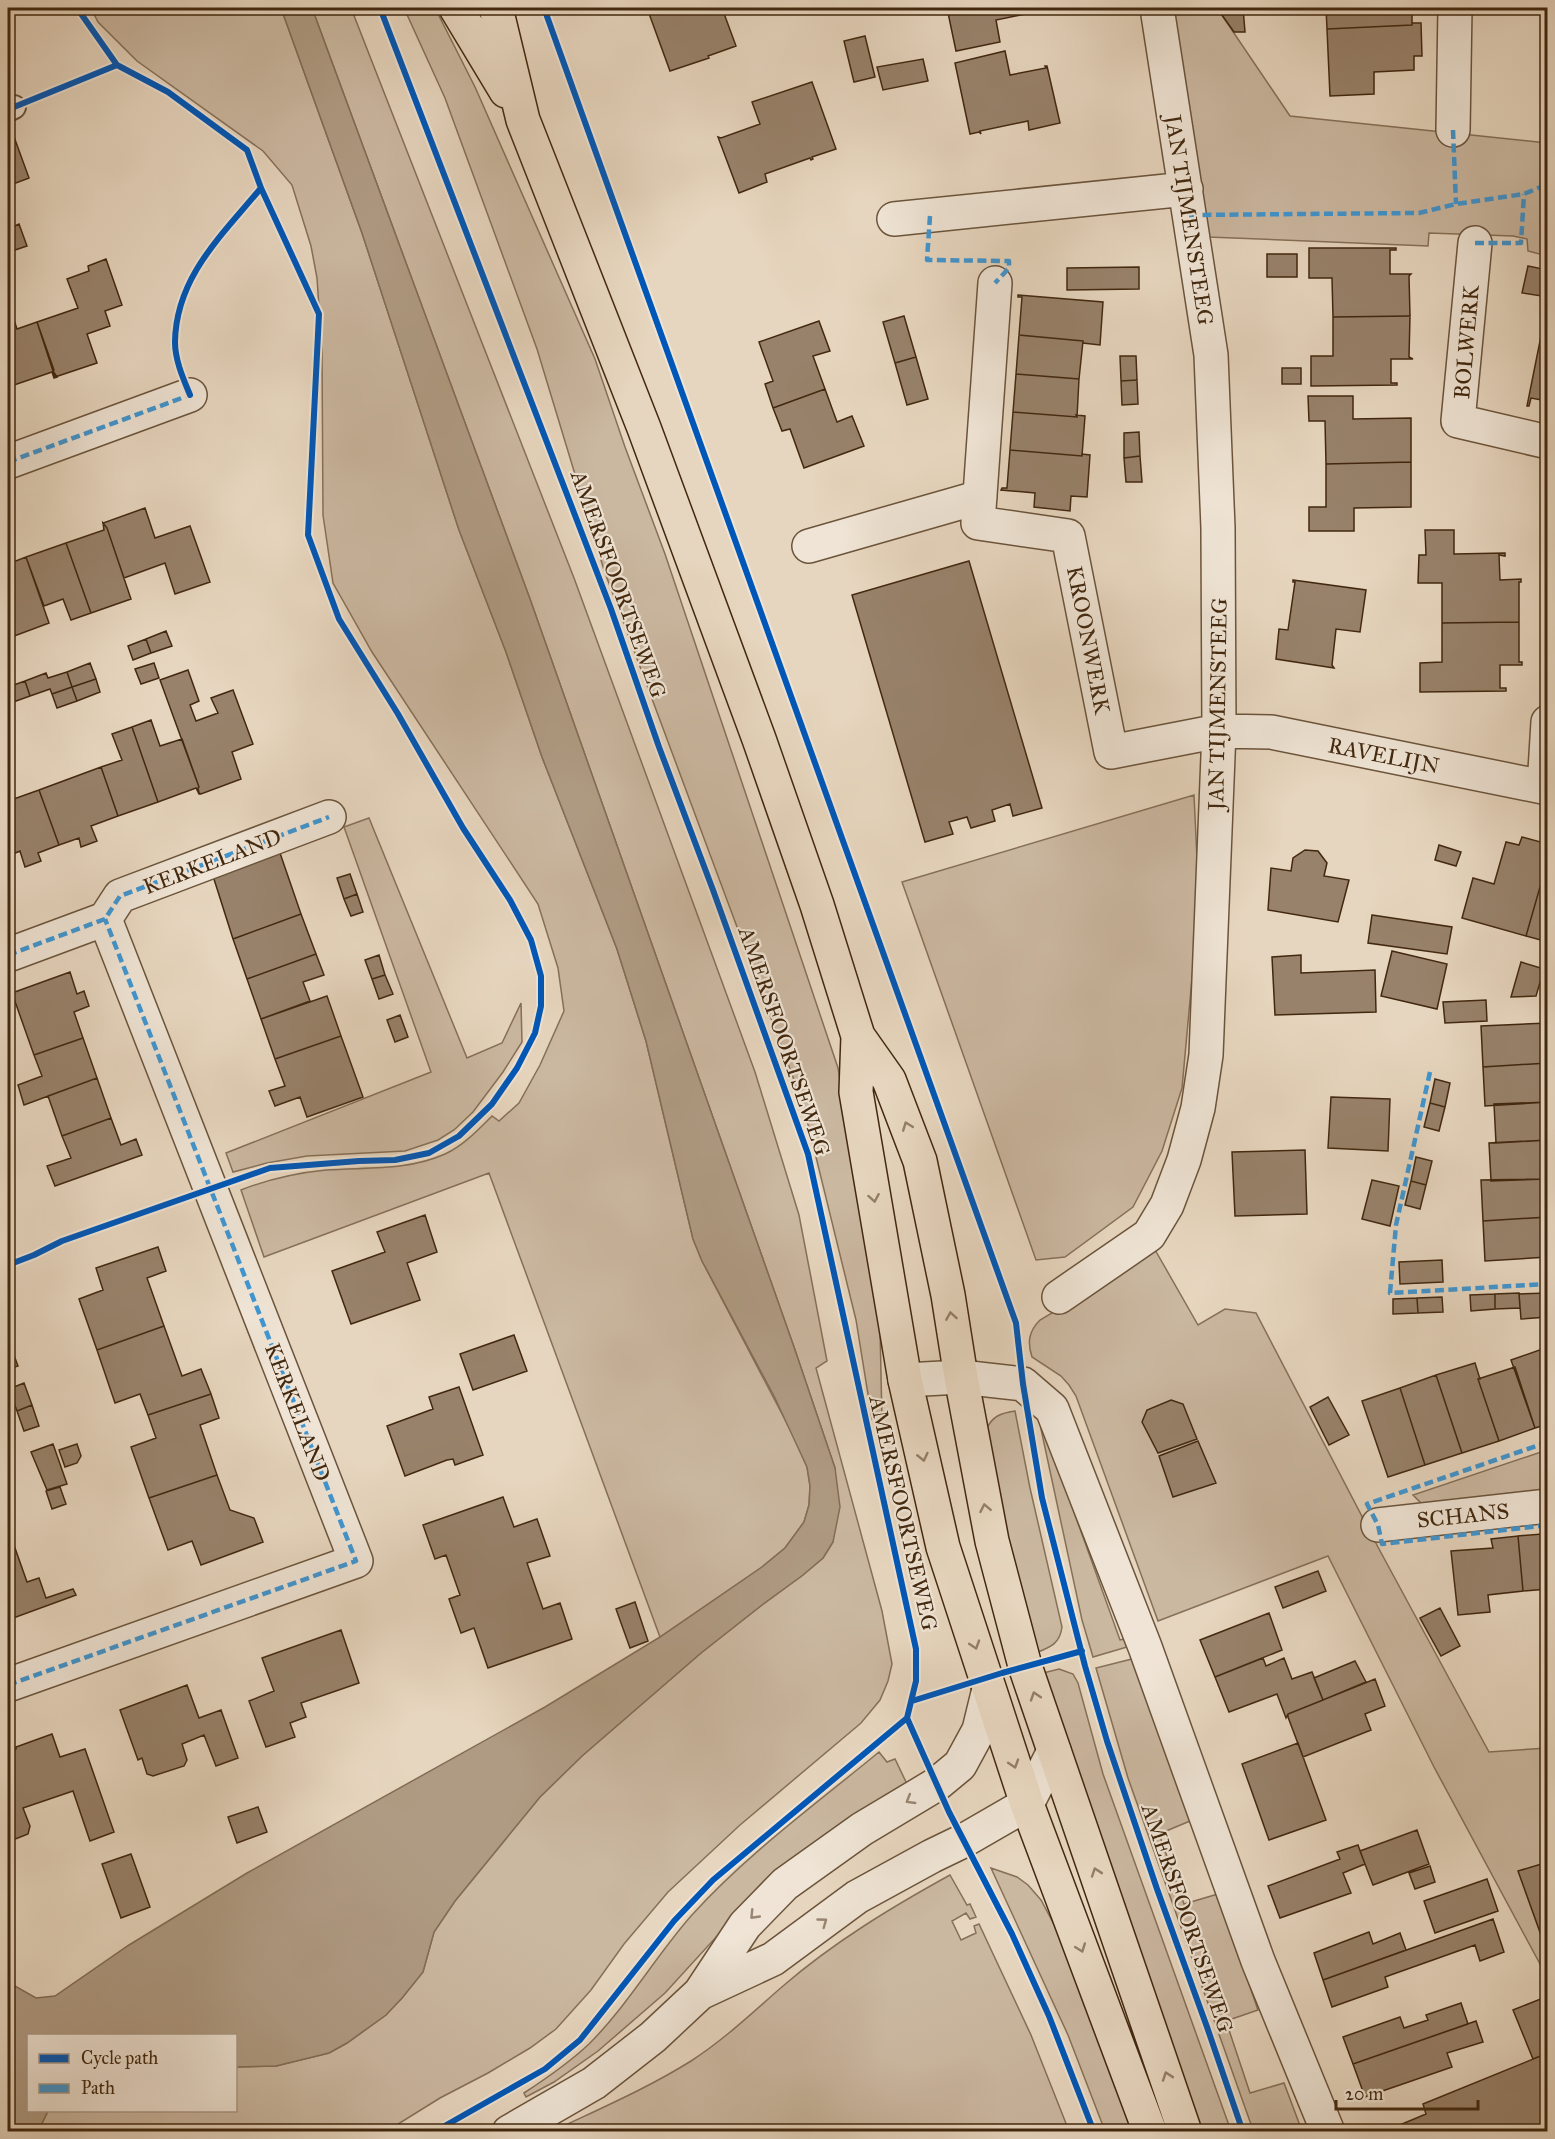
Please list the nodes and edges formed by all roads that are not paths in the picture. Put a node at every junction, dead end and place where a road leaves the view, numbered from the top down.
1 (456, 8) edge
2 (496, 8) edge
3 (1157, 8) edge
4 (1455, 8) edge
5 (523, 120) junction
6 (1453, 130) dead end
7 (1186, 189) junction
8 (894, 219) dead end
9 (1475, 243) dead end
10 (995, 283) dead end
11 (190, 395) dead end
12 (1548, 442) edge
13 (8, 462) edge
14 (980, 497) junction
15 (809, 546) dead end
16 (1548, 722) edge
17 (1219, 731) junction
18 (1546, 787) edge
19 (329, 817) dead end
20 (105, 919) junction
21 (8, 955) edge
22 (858, 1036) junction
23 (1059, 1297) dead end
24 (961, 1377) junction
25 (905, 1380) junction
26 (1548, 1506) edge
27 (1378, 1525) dead end
28 (8, 1684) edge
29 (989, 1689) junction
30 (1054, 1751) junction
31 (1027, 1803) junction
32 (700, 1993) junction
33 (509, 2132) edge
34 (1150, 2132) edge
35 (1185, 2132) edge
36 (1328, 2132) edge

1 - 5 main road, AMERSFOORTSEWEG
2 - 5 main road, AMERSFOORTSEWEG
3 - 7 street, JAN TIJMENSTEEG
4 - 6 street
5 - 22 main road, AMERSFOORTSEWEG
7 - 8 street
7 - 17 street, JAN TIJMENSTEEG
9 - 12 street, BOLWERK
10 - 14 street, KROONWERK
11 - 13 street
14 - 15 street
14 - 17 street, KROONWERK
16 - 18 street
17 - 18 street, RAVELIJN
17 - 23 street, JAN TIJMENSTEEG
19 - 20 street, KERKELAND
20 - 21 street
20 - 28 street, KERKELAND
24 -> 22 main road, AMERSFOORTSEWEG
22 -> 25 main road, AMERSFOORTSEWEG
24 - 25 street, AMERSFOORTSEWEG
30 -> 24 main road, AMERSFOORTSEWEG
24 - 36 street, AMERSFOORTSEWEG
25 -> 29 main road, AMERSFOORTSEWEG
26 - 27 street, SCHANS
29 -> 31 main road, AMERSFOORTSEWEG
29 -> 32 street
30 - 31 street
35 -> 30 main road, AMERSFOORTSEWEG
32 -> 31 street
31 -> 34 main road, AMERSFOORTSEWEG
32 - 33 street

